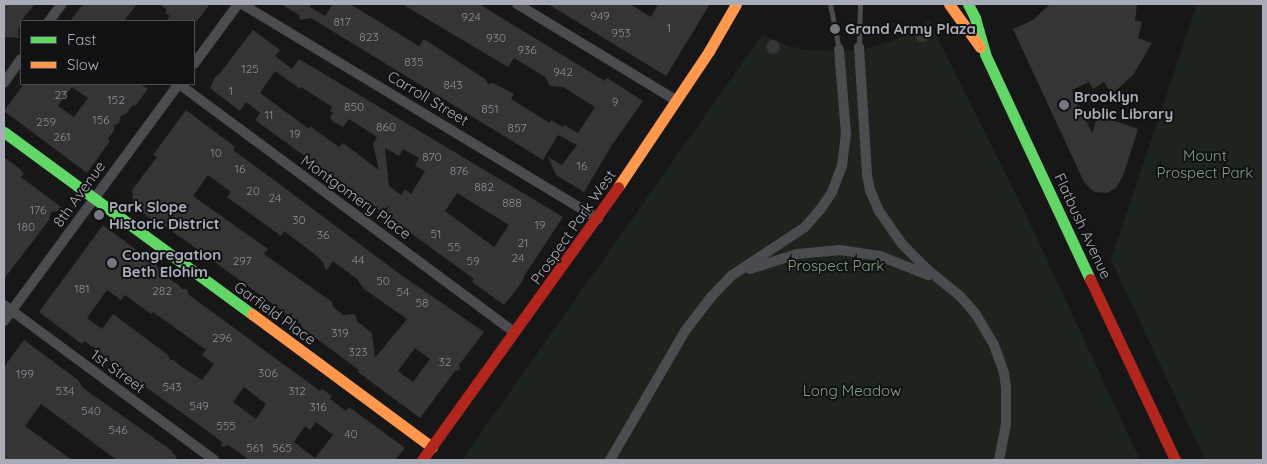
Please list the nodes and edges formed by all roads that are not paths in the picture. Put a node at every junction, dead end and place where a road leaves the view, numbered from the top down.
1 (62, 4) edge
2 (240, 4) edge
3 (517, 4) edge
4 (736, 4) edge
5 (830, 4) edge
6 (860, 4) edge
7 (949, 4) edge
8 (968, 4) edge
9 (50, 20) edge
10 (860, 47) joint
11 (839, 49) joint
12 (985, 54) junction
13 (20, 60) edge
14 (195, 63) edge
15 (4, 83) edge
16 (178, 85) edge
17 (180, 85) edge
18 (677, 101) junction
19 (4, 132) edge
20 (94, 198) junction
21 (598, 219) junction
22 (731, 276) junction
23 (947, 284) junction
24 (8, 308) edge
25 (4, 322) edge
26 (515, 333) junction
27 (432, 447) junction
28 (214, 460) edge
29 (422, 460) edge
30 (610, 460) edge
31 (999, 460) edge
32 (1175, 460) edge

1 - 9 street
2 - 14 street
2 - 21 street, Carroll Street
3 - 18 street
4 - 18 street, Prospect Park West
5 - 11 lane
6 - 10 lane
7 - 12 street
8 - 12 street, Flatbush Avenue
10 - 23 street
11 - 22 street
12 - 32 street, Flatbush Avenue
13 - 15 street
16 - 20 street, 8th Avenue
17 - 26 street, Montgomery Place
18 - 21 street, Prospect Park West
19 - 20 street, Garfield Place
20 - 24 street, 8th Avenue
20 - 27 street, Garfield Place
21 - 26 street, Prospect Park West
22 - 23 street
22 - 30 street
23 - 31 street
24 - 25 street, 8th Avenue
24 - 28 street, 1st Street
26 - 27 street, Prospect Park West
27 - 29 street, Prospect Park West

